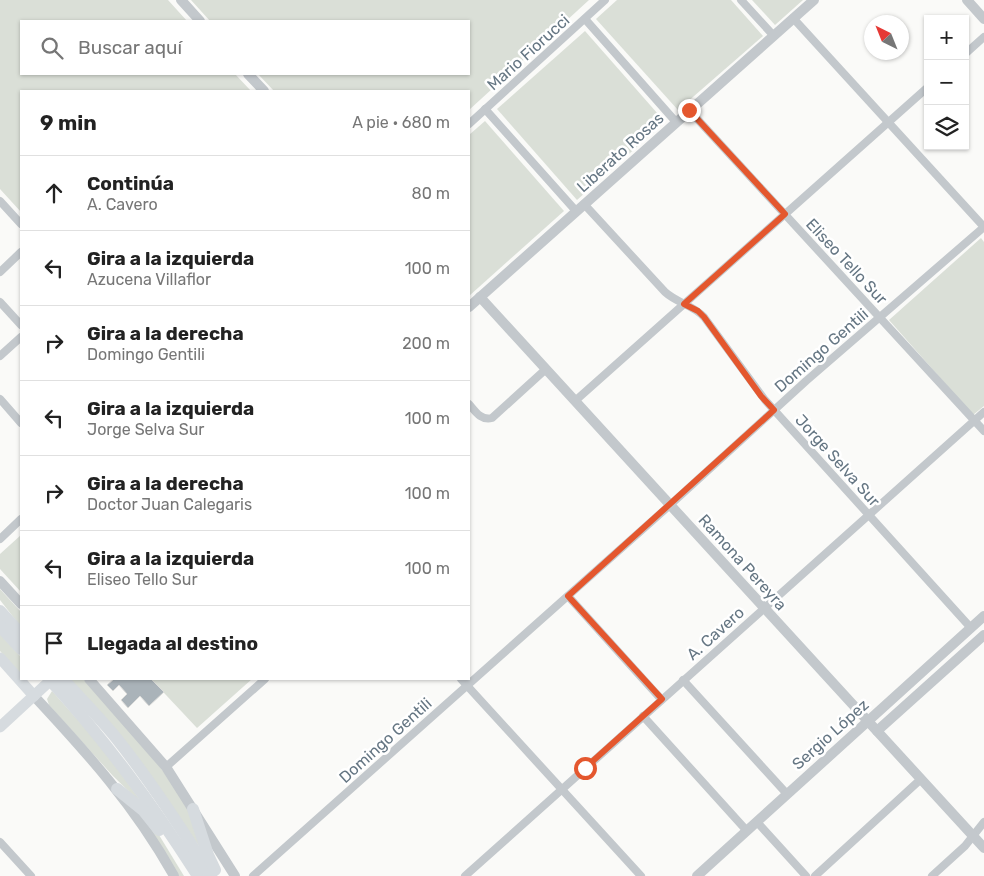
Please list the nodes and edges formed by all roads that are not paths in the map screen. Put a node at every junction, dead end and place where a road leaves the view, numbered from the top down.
1 (181, 0) edge
2 (605, 0) edge
3 (741, 0) edge
4 (814, 0) edge
5 (967, 0) edge
6 (794, 18) junction
7 (585, 19) junction
8 (984, 19) edge
9 (199, 20) edge
10 (773, 35) junction
11 (984, 37) edge
12 (969, 50) edge
13 (249, 75) edge
14 (263, 90) edge
15 (924, 90) edge
16 (485, 109) junction
17 (689, 110) junction
18 (676, 122) junction
19 (888, 122) junction
20 (470, 123) edge
21 (0, 201) edge
22 (580, 208) junction
23 (785, 214) junction
24 (20, 223) edge
25 (984, 227) edge
26 (20, 253) edge
27 (0, 272) edge
28 (480, 297) junction
29 (0, 302) edge
30 (684, 304) junction
31 (470, 306) edge
32 (880, 318) junction
33 (20, 324) edge
34 (20, 338) edge
35 (0, 356) edge
36 (546, 369) junction
37 (0, 399) edge
38 (575, 401) junction
39 (470, 405) edge
40 (774, 410) junction
41 (984, 412) edge
42 (974, 421) junction
43 (20, 422) edge
44 (984, 431) edge
45 (670, 505) junction
46 (869, 515) junction
47 (20, 520) edge
48 (0, 539) edge
49 (0, 581) edge
50 (568, 596) junction
51 (20, 603) edge
52 (764, 608) junction
53 (2, 616) edge
54 (984, 616) edge
55 (971, 628) junction
56 (20, 633) edge
57 (984, 635) edge
58 (20, 647) edge
59 (0, 658) edge
60 (53, 680) edge
61 (55, 680) edge
62 (55, 680) edge
63 (90, 680) edge
64 (264, 680) edge
65 (462, 680) edge
66 (683, 680) junction
67 (468, 686) junction
68 (34, 696) junction
69 (662, 699) junction
70 (643, 716) junction
71 (868, 721) junction
72 (0, 727) edge
73 (877, 731) junction
74 (166, 767) junction
75 (921, 779) junction
76 (117, 788) junction
77 (562, 789) junction
78 (787, 794) junction
79 (193, 809) junction
80 (757, 822) junction
81 (984, 822) edge
82 (747, 831) junction
83 (973, 836) junction
84 (0, 842) edge
85 (984, 848) edge
86 (31, 876) edge
87 (174, 876) edge
88 (188, 876) edge
89 (198, 876) edge
90 (211, 876) edge
91 (219, 876) edge
92 (235, 876) edge
93 (253, 876) edge
94 (465, 876) edge
95 (641, 876) edge
96 (697, 876) edge
97 (806, 876) edge
98 (815, 876) edge
99 (932, 876) edge

1 - 9 street
2 - 7 street, Mario Fiorucci
3 - 10 street
4 - 6 street, Liberato Rosas
5 - 8 street
6 - 10 street, Liberato Rosas
6 - 19 street
7 - 16 street, Mario Fiorucci
7 - 18 street
10 - 17 street, Liberato Rosas
11 - 12 street
13 - 14 street
15 - 19 street
16 - 20 street, Mario Fiorucci
16 - 22 street, Jorge Selva Sur
17 - 18 street, Liberato Rosas
17 - 23 street, Eliseo Tello Sur
18 - 22 street, Liberato Rosas
19 - 23 street
19 - 25 street
21 - 24 street
22 - 28 street, Liberato Rosas
22 - 30 street, Jorge Selva Sur
23 - 30 street
23 - 32 street, Eliseo Tello Sur
25 - 32 street, Domingo Gentili
26 - 27 street
28 - 31 street, Liberato Rosas
28 - 36 street, Ramona Pereyra
29 - 33 street
30 - 38 street
30 - 40 street, Jorge Selva Sur
32 - 40 street, Domingo Gentili
32 - 42 street, Eliseo Tello Sur
34 - 35 street
36 - 38 street, Ramona Pereyra
36 - 39 street
37 - 43 street
38 - 45 street, Ramona Pereyra
40 - 45 street, Domingo Gentili
40 - 46 street, Jorge Selva Sur
41 - 42 street, A. Cavero
42 - 44 street, Eliseo Tello Sur
42 - 46 street, A. Cavero
45 - 50 street, Domingo Gentili
45 - 52 street, Ramona Pereyra
46 - 52 street, A. Cavero
46 - 55 street, Jorge Selva Sur
47 - 48 street
49 - 51 street
50 - 67 street, Domingo Gentili
50 - 69 street
52 - 66 street, A. Cavero
52 - 71 street, Ramona Pereyra
53 - 56 highway
53 - 58 highway
54 - 55 street, Sergio López
55 - 71 street, Sergio López
57 - 73 street, Sergio López
59 - 68 main road
60 - 68 main road
61 - 89 highway
62 - 90 highway
63 - 74 street
64 - 74 street
65 - 67 street
66 - 69 street, A. Cavero
66 - 78 street
67 - 77 street
67 - 93 street, Domingo Gentili
68 - 72 main road
68 - 76 street
69 - 70 street, A. Cavero
70 - 77 street, A. Cavero
70 - 82 street
71 - 73 street, Ramona Pereyra
71 - 78 street, Sergio López
73 - 75 street, Ramona Pereyra
74 - 79 street
75 - 83 street, Ramona Pereyra
75 - 98 street
76 - 87 street
76 - 88 highway
77 - 94 street, A. Cavero
77 - 95 street
78 - 80 street, Sergio López
79 - 91 highway
79 - 92 street
80 - 82 street, Sergio López
80 - 97 street
81 - 83 street
82 - 96 street, Sergio López
83 - 85 street, Ramona Pereyra
83 - 99 street
84 - 86 street

